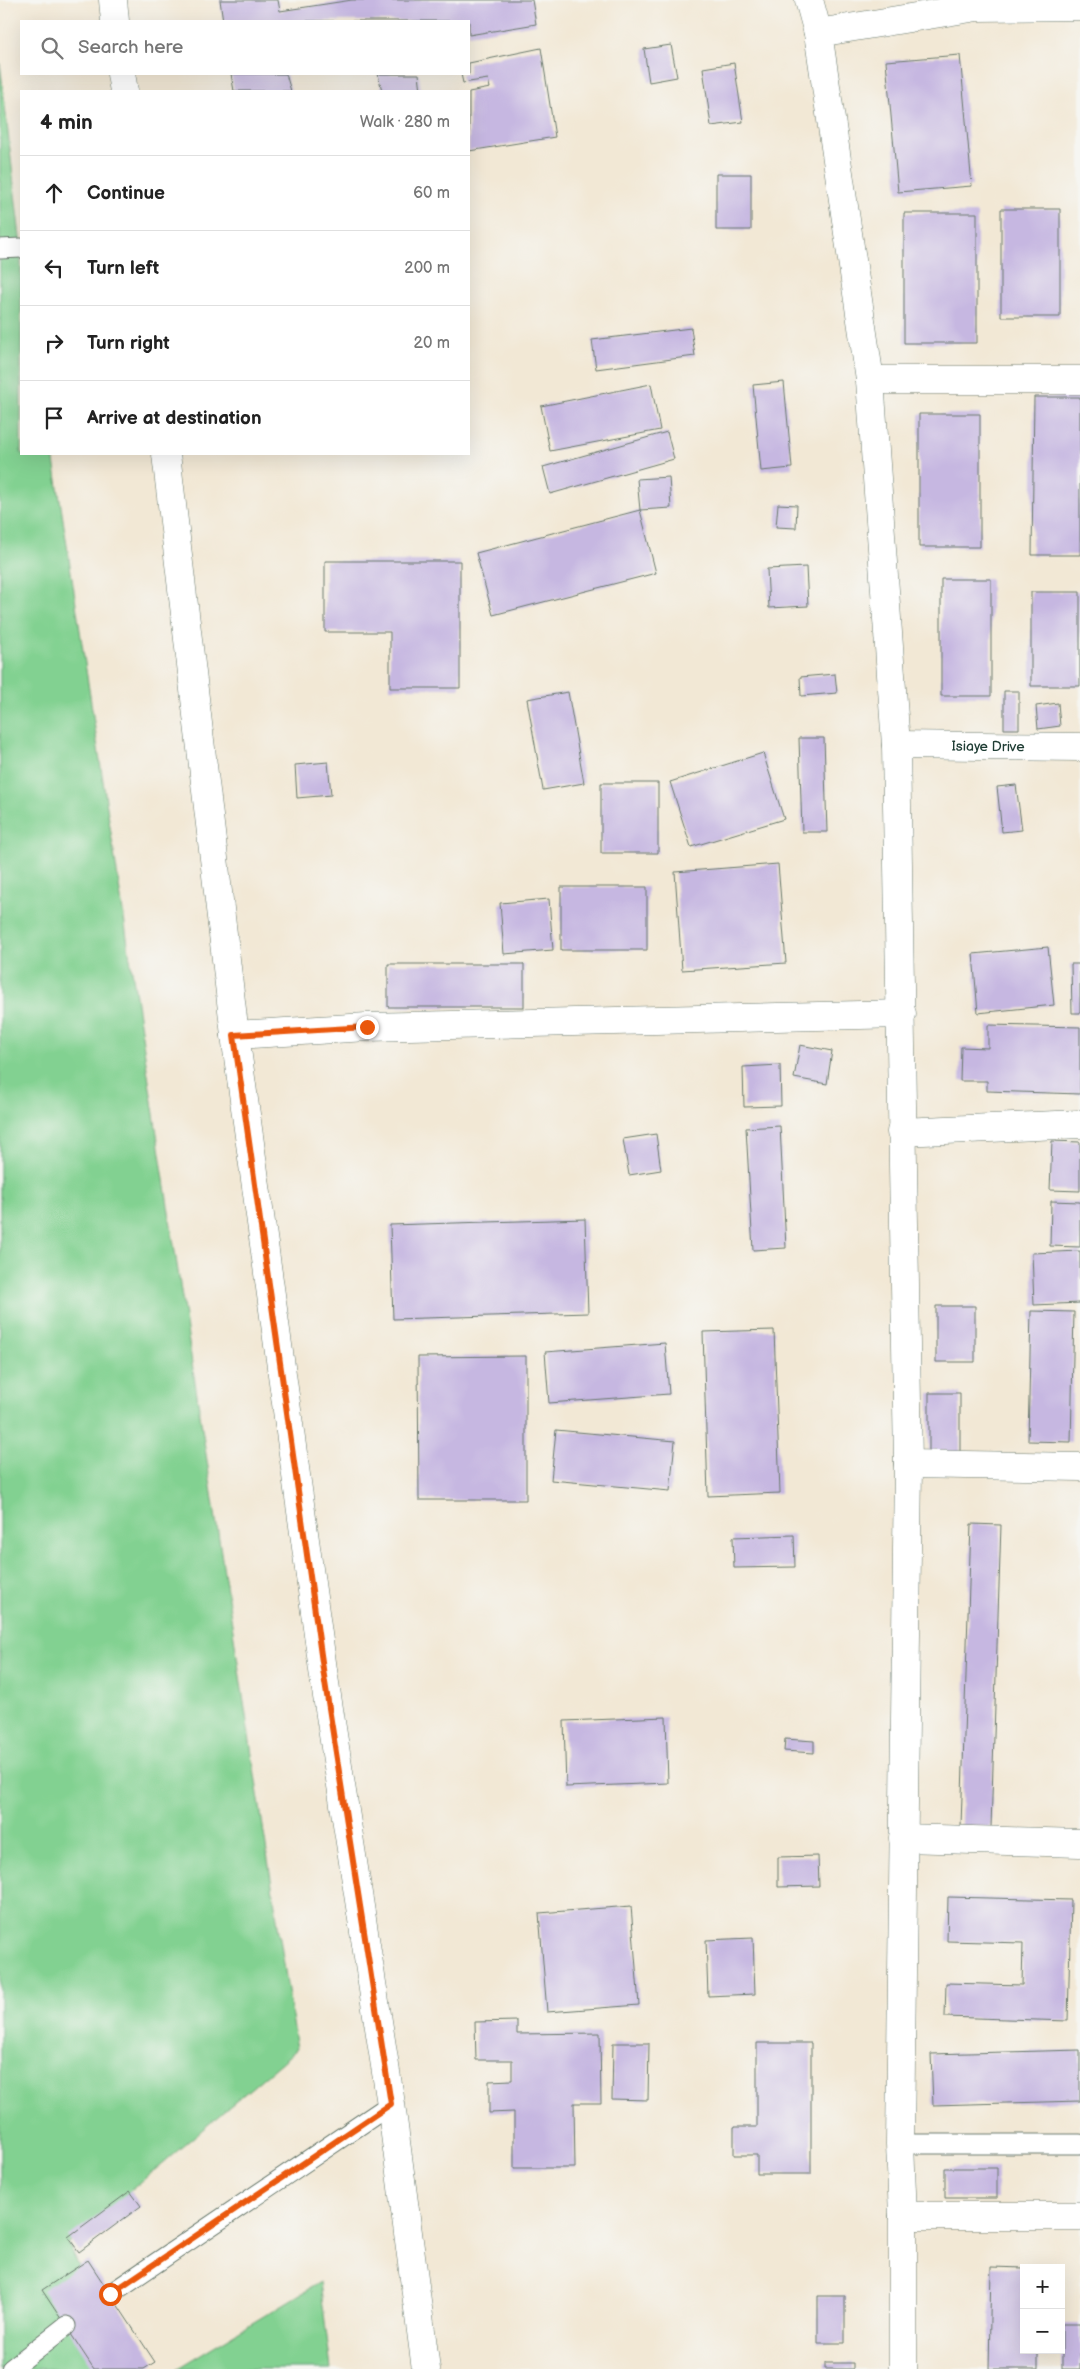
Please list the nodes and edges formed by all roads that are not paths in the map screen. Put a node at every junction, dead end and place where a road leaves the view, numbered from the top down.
1 (112, 0) edge
2 (809, 0) edge
3 (1080, 6) edge
4 (115, 20) edge
5 (818, 33) junction
6 (121, 75) edge
7 (124, 90) edge
8 (20, 248) edge
9 (0, 249) edge
10 (870, 380) junction
11 (1080, 380) edge
12 (166, 455) edge
13 (896, 745) junction
14 (1080, 747) edge
15 (902, 1014) junction
16 (234, 1035) junction
17 (1080, 1124) edge
18 (901, 1132) junction
19 (908, 1464) junction
20 (1080, 1467) edge
21 (903, 1838) junction
22 (1080, 1843) edge
23 (391, 2104) junction
24 (900, 2144) junction
25 (1080, 2144) edge
26 (903, 2216) junction
27 (1080, 2216) edge
28 (110, 2294) dead end
29 (66, 2326) dead end
30 (11, 2369) edge
31 (426, 2369) edge
32 (903, 2369) edge

1 - 4 street
2 - 5 street
3 - 5 street
5 - 10 street
6 - 7 street
8 - 9 lane
10 - 11 street
10 - 13 street
12 - 16 street
13 - 14 street, Isiaye Drive
13 - 15 street
15 - 16 street
15 - 18 street
16 - 23 street
17 - 18 street
18 - 19 street
19 - 20 street
19 - 21 street
21 - 22 street
21 - 24 street
23 - 28 lane
23 - 31 street
24 - 25 lane
24 - 26 street
26 - 27 street
26 - 32 street
29 - 30 lane

